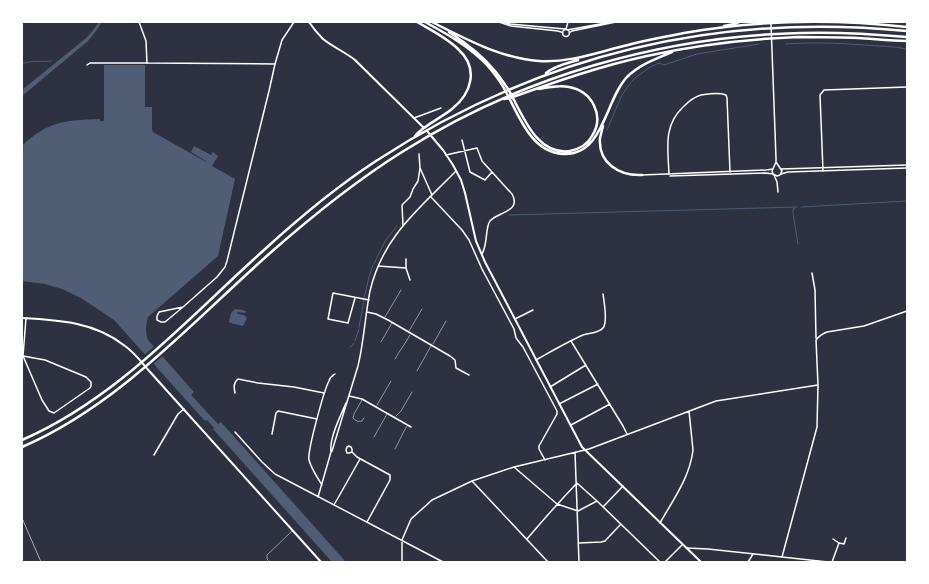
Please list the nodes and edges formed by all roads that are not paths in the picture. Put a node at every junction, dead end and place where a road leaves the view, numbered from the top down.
1 (139, 22) edge
2 (294, 22) edge
3 (309, 22) edge
4 (417, 22) edge
5 (424, 22) edge
6 (432, 22) edge
7 (499, 22) edge
8 (504, 22) edge
9 (568, 22) edge
10 (611, 22) edge
11 (616, 22) edge
12 (739, 22) edge
13 (771, 22) edge
14 (853, 22) edge
15 (857, 23) edge
16 (601, 25) junction
17 (439, 26) junction
18 (907, 27) edge
19 (566, 29) junction
20 (707, 30) junction
21 (907, 31) edge
22 (563, 33) junction
23 (570, 33) junction
24 (907, 37) edge
25 (907, 42) edge
26 (674, 51) junction
27 (594, 54) junction
28 (147, 63) junction
29 (275, 64) junction
30 (87, 65) dead end
31 (544, 75) junction
32 (907, 86) edge
33 (531, 91) junction
34 (518, 94) junction
35 (441, 108) dead end
36 (414, 118) junction
37 (604, 122) junction
38 (431, 126) junction
39 (462, 140) dead end
40 (464, 151) junction
41 (419, 154) dead end
42 (446, 155) junction
43 (776, 162) junction
44 (907, 167) edge
45 (420, 168) junction
46 (774, 168) junction
47 (780, 168) junction
48 (823, 169) junction
49 (456, 171) junction
50 (492, 172) junction
51 (730, 173) junction
52 (780, 174) junction
53 (642, 175) joint
54 (670, 175) junction
55 (774, 175) junction
56 (777, 182) junction
57 (778, 192) dead end
58 (432, 196) junction
59 (403, 225) junction
60 (482, 256) junction
61 (406, 259) dead end
62 (378, 266) junction
63 (406, 268) junction
64 (812, 273) dead end
65 (410, 280) dead end
66 (401, 290) dead end
67 (603, 294) dead end
68 (355, 298) junction
69 (369, 300) junction
70 (183, 306) junction
71 (422, 309) dead end
72 (533, 310) dead end
73 (907, 311) edge
74 (367, 312) junction
75 (22, 318) edge
76 (26, 318) junction
77 (385, 318) junction
78 (515, 319) junction
79 (446, 321) dead end
80 (392, 322) junction
81 (408, 332) junction
82 (411, 334) junction
83 (816, 340) junction
84 (571, 341) junction
85 (381, 342) dead end
86 (432, 345) junction
87 (23, 356) edge
88 (395, 359) dead end
89 (536, 360) junction
90 (586, 365) junction
91 (417, 371) dead end
92 (335, 374) dead end
93 (469, 376) dead end
94 (391, 381) dead end
95 (598, 384) junction
96 (818, 385) junction
97 (550, 387) junction
98 (412, 392) dead end
99 (235, 393) dead end
100 (324, 393) junction
101 (350, 395) junction
102 (362, 399) junction
103 (559, 404) junction
104 (610, 404) junction
105 (376, 406) junction
106 (184, 409) junction
107 (689, 411) junction
108 (388, 413) junction
109 (364, 418) dead end
110 (395, 418) junction
111 (317, 419) junction
112 (407, 425) junction
113 (570, 425) junction
114 (411, 427) dead end
115 (235, 432) dead end
116 (272, 434) dead end
117 (627, 434) junction
118 (374, 437) dead end
119 (22, 440) edge
120 (22, 447) edge
121 (582, 447) junction
122 (395, 449) dead end
123 (585, 450) junction
124 (352, 452) dead end
125 (575, 452) junction
126 (154, 455) dead end
127 (360, 459) junction
128 (545, 460) junction
129 (514, 467) junction
130 (472, 481) junction
131 (577, 482) junction
132 (322, 485) junction
133 (623, 486) junction
134 (318, 497) junction
135 (597, 501) junction
136 (557, 504) junction
137 (334, 505) junction
138 (603, 507) junction
139 (578, 511) junction
140 (367, 522) junction
141 (660, 523) junction
142 (621, 525) junction
143 (293, 530) junction
144 (846, 538) dead end
145 (526, 539) junction
146 (833, 539) dead end
147 (402, 540) junction
148 (579, 542) junction
149 (839, 543) junction
150 (683, 545) junction
151 (687, 548) junction
152 (753, 554) junction
153 (782, 557) junction
154 (270, 562) edge
155 (321, 562) edge
156 (402, 562) edge
157 (443, 562) edge
158 (548, 562) edge
159 (580, 562) edge
160 (660, 562) edge
161 (665, 562) edge
162 (701, 562) edge
163 (748, 562) edge
164 (828, 562) edge
165 (832, 562) edge

1 - 28 street
2 - 29 street
3 - 36 main road
4 - 38 highway
5 - 37 highway
6 - 17 highway
7 - 22 street
8 - 19 street
9 - 19 street
10 - 16 street
11 - 16 street
12 - 20 highway
13 - 43 street
14 - 15 highway
15 - 18 highway
15 - 20 highway
16 - 19 street
16 - 23 street
17 - 27 highway
17 - 33 highway
19 - 22 street
19 - 23 street
20 - 27 highway
21 - 31 highway
22 - 23 street
24 - 34 highway
25 - 26 highway
26 - 33 highway
26 - 37 highway
27 - 31 highway
28 - 29 street
28 - 30 street
29 - 70 street
31 - 38 highway
32 - 48 street
33 - 34 highway
34 - 120 highway
35 - 36 street
36 - 42 main road
37 - 53 highway
38 - 119 highway
39 - 40 street
40 - 42 street
40 - 50 street
40 - 50 street
41 - 45 street
42 - 49 main road
43 - 46 street
43 - 47 street
44 - 48 street
45 - 58 street
45 - 59 street
46 - 47 street
46 - 51 street
46 - 55 street
47 - 48 street
47 - 52 street
48 - 52 street
49 - 58 street
49 - 60 main road
50 - 60 street
51 - 54 street
51 - 54 street
51 - 55 street
52 - 55 street
52 - 56 street
53 - 54 street
55 - 56 street
56 - 57 street
58 - 59 street
58 - 128 street
59 - 62 street
60 - 78 main road
61 - 63 street
62 - 63 street
62 - 69 street
63 - 65 street
64 - 83 street
66 - 77 lane
67 - 84 street
68 - 68 street
68 - 69 street
69 - 74 street
70 - 70 street
71 - 81 lane
72 - 78 street
73 - 83 street
74 - 77 street
74 - 101 street
75 - 76 main road
76 - 87 street
76 - 106 main road
77 - 80 street
78 - 89 main road
79 - 86 lane
80 - 81 street
80 - 85 lane
81 - 82 street
82 - 86 street
82 - 88 lane
83 - 96 street
84 - 89 street
84 - 90 street
86 - 91 lane
86 - 93 street
87 - 87 street
89 - 97 main road
90 - 95 street
90 - 97 street
92 - 100 street
94 - 105 lane
95 - 103 street
95 - 104 street
96 - 107 street
96 - 153 street
97 - 103 main road
98 - 110 lane
99 - 100 street
100 - 111 street
101 - 102 street
101 - 132 street
102 - 105 street
102 - 109 lane
103 - 113 main road
104 - 113 street
104 - 117 street
105 - 108 street
106 - 126 street
106 - 143 main road
107 - 117 street
107 - 141 street
108 - 110 street
108 - 118 lane
110 - 112 street
111 - 116 street
111 - 132 street
112 - 114 street
112 - 122 lane
113 - 121 main road
115 - 134 street
117 - 123 street
121 - 123 main road
121 - 125 street
123 - 125 street
123 - 133 main road
124 - 127 street
125 - 128 street
125 - 131 street
127 - 137 street
127 - 140 street
128 - 129 street
129 - 130 street
129 - 136 street
130 - 145 street
130 - 147 street
131 - 135 street
131 - 136 street
131 - 139 street
132 - 134 street
133 - 138 street
133 - 141 main road
134 - 137 street
135 - 138 street
135 - 139 street
136 - 139 street
136 - 145 street
137 - 140 street
138 - 142 street
139 - 148 street
140 - 147 street
141 - 150 main road
142 - 148 street
142 - 160 street
143 - 154 lane
143 - 155 main road
144 - 149 street
145 - 158 street
146 - 149 street
147 - 156 street
147 - 157 street
148 - 159 street
149 - 165 street
150 - 151 main road
150 - 161 street
151 - 152 street
151 - 162 main road
152 - 153 street
152 - 163 street
153 - 164 street

